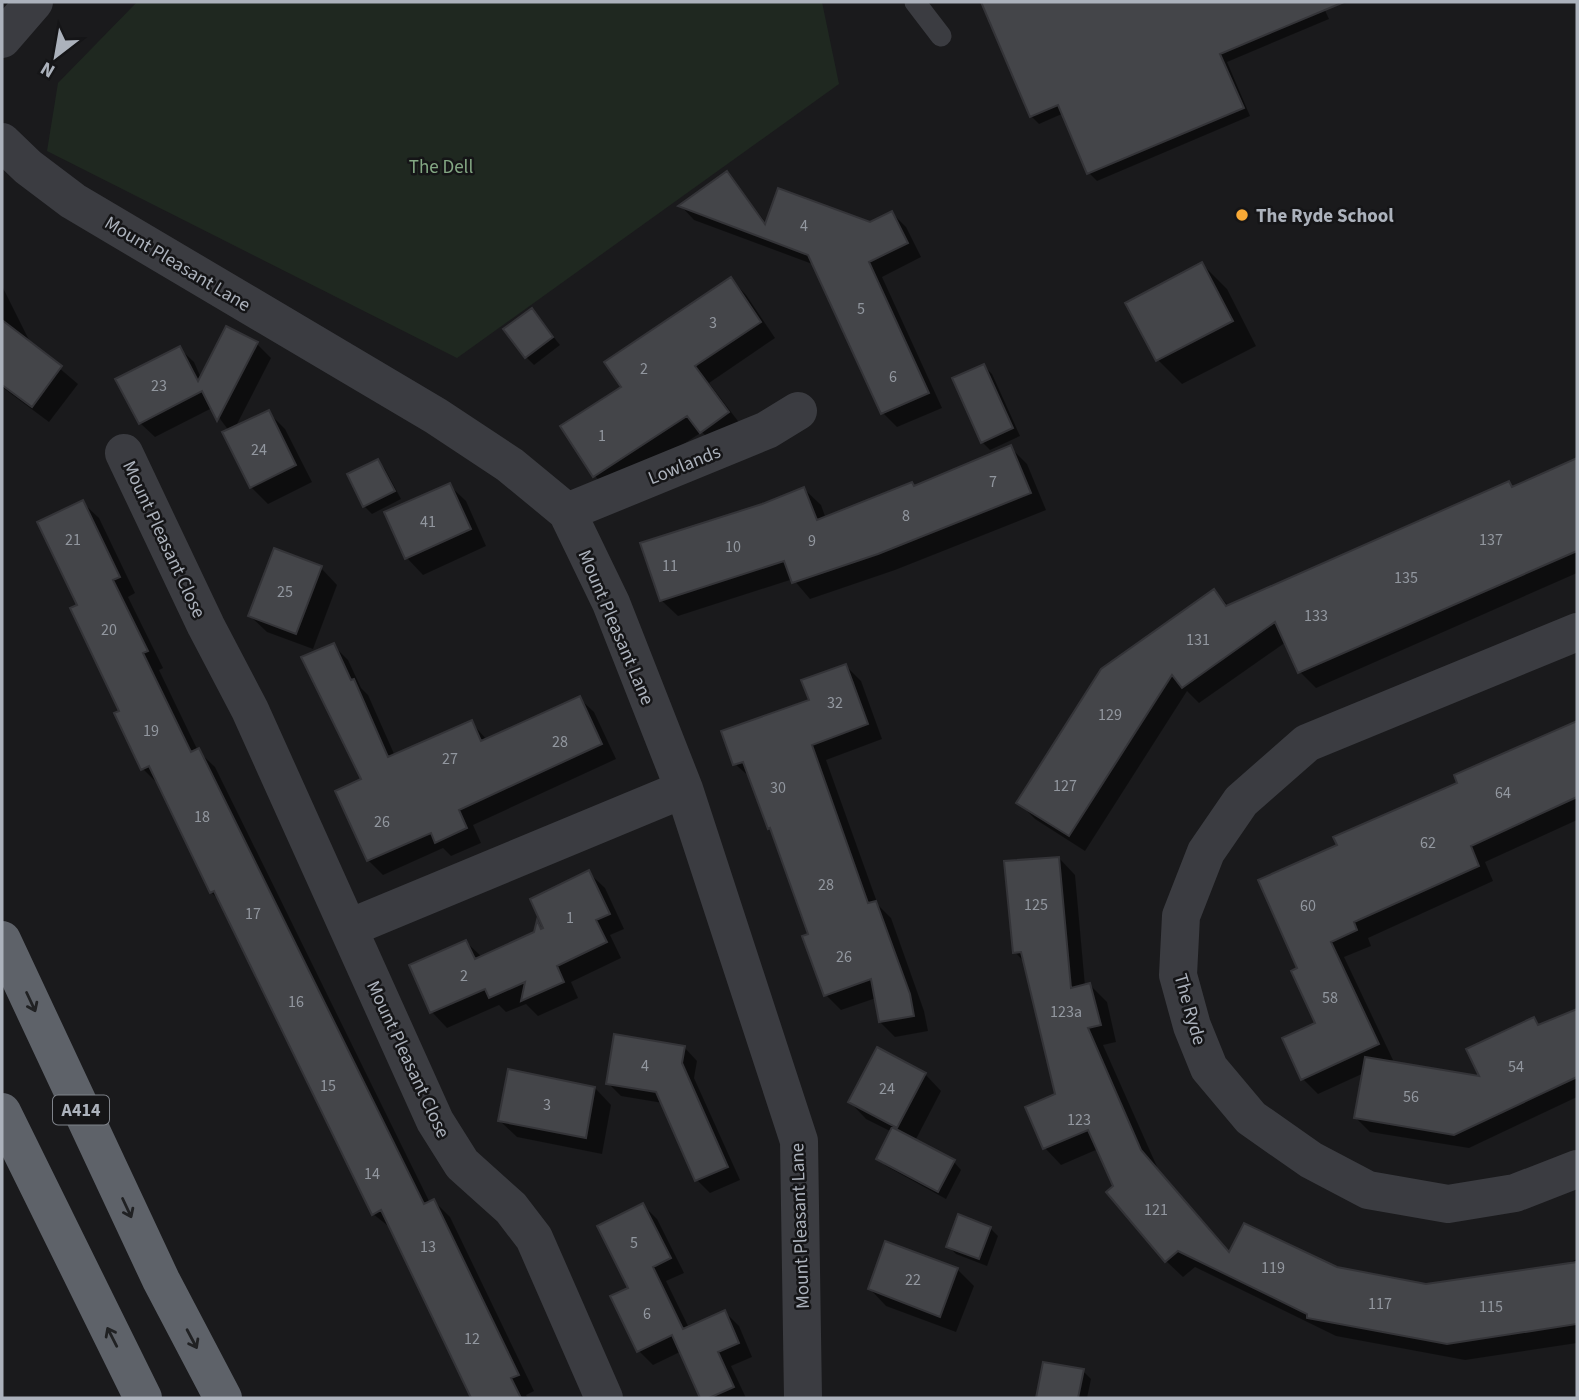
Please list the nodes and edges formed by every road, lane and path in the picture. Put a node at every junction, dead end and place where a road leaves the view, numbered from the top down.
1 (34, 2) edge
2 (915, 2) edge
3 (941, 36) dead end
4 (2, 39) edge
5 (2, 142) edge
6 (798, 411) dead end
7 (124, 453) dead end
8 (567, 512) junction
9 (1577, 632) edge
10 (684, 789) junction
11 (349, 928) junction
12 (2, 940) edge
13 (2, 1112) edge
14 (1577, 1169) edge
15 (143, 1398) edge
16 (223, 1398) edge
17 (604, 1398) edge
18 (803, 1398) edge

1 - 4 street
2 - 3 lane
5 - 8 street, Mount Pleasant Lane
6 - 8 street, Lowlands
7 - 11 street, Mount Pleasant Close
8 - 10 street, Mount Pleasant Lane
9 - 14 street, The Ryde
10 - 11 street
10 - 18 street, Mount Pleasant Lane
11 - 17 street, Mount Pleasant Close
12 -> 16 highway, A414
15 -> 13 highway

